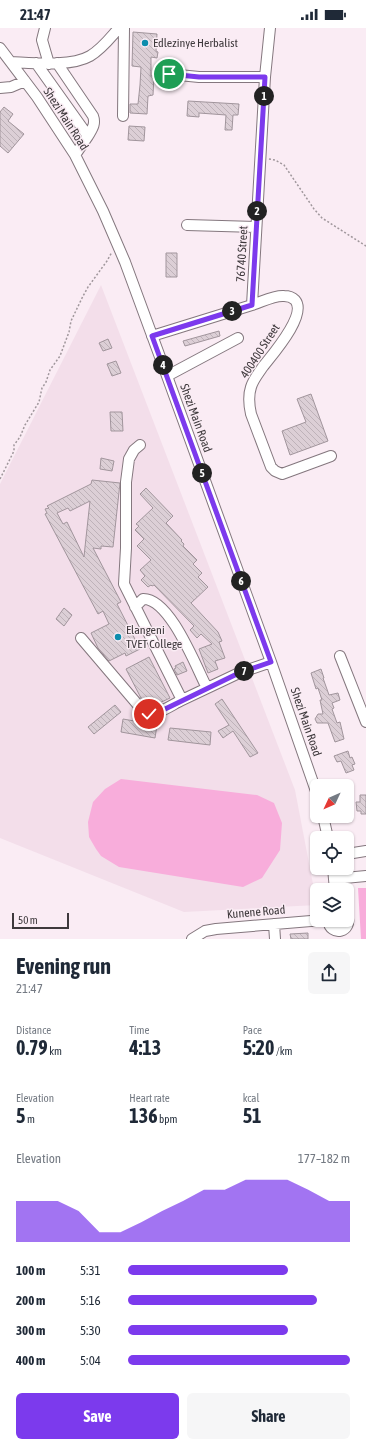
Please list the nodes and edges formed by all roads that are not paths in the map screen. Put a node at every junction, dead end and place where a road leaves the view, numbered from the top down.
1 (45, 28) edge
2 (119, 28) edge
3 (124, 28) edge
4 (270, 28) edge
5 (0, 48) edge
6 (11, 62) junction
7 (36, 63) junction
8 (53, 63) junction
9 (169, 74) dead end
10 (265, 77) junction
11 (25, 81) junction
12 (0, 88) edge
13 (123, 116) dead end
14 (88, 136) junction
15 (75, 155) junction
16 (187, 225) dead end
17 (256, 227) junction
18 (252, 305) junction
19 (152, 336) junction
20 (238, 338) dead end
21 (167, 376) junction
22 (140, 445) dead end
23 (331, 456) dead end
24 (135, 607) junction
25 (81, 638) dead end
26 (340, 656) dead end
27 (271, 662) junction
28 (207, 688) junction
29 (182, 700) junction
30 (366, 722) edge
31 (312, 779) edge
32 (366, 851) edge
33 (354, 853) edge
34 (334, 875) edge
35 (366, 876) edge
36 (334, 879) junction
37 (334, 883) edge
38 (310, 921) edge
39 (274, 924) junction
40 (331, 927) edge
41 (347, 927) edge
42 (206, 935) edge
43 (340, 935) edge
44 (192, 939) edge
45 (275, 939) edge

1 - 8 street
2 - 8 street
3 - 13 street
4 - 10 street, 76740 Street
5 - 6 street, Shezi Main Road
6 - 7 street
6 - 11 street, Shezi Main Road
7 - 8 street
7 - 14 street
8 - 14 street
9 - 10 street
10 - 17 street, 76740 Street
11 - 12 street
11 - 15 street, Shezi Main Road
14 - 15 street
15 - 19 street, Shezi Main Road
16 - 17 street
17 - 18 street, 76740 Street
18 - 19 street
18 - 23 street, 400400 Street
19 - 21 street, Shezi Main Road
20 - 21 street
21 - 27 street, Shezi Main Road
22 - 24 street
24 - 28 street
24 - 29 street
25 - 29 street
26 - 30 street
27 - 28 street
27 - 31 street, Shezi Main Road
28 - 29 street
32 - 33 street
34 - 36 street
35 - 36 street
36 - 37 street
38 - 39 street, Kunene Road
39 - 42 street, Kunene Road
39 - 45 street
40 - 43 street
41 - 43 street
42 - 44 street, Kunene Road

